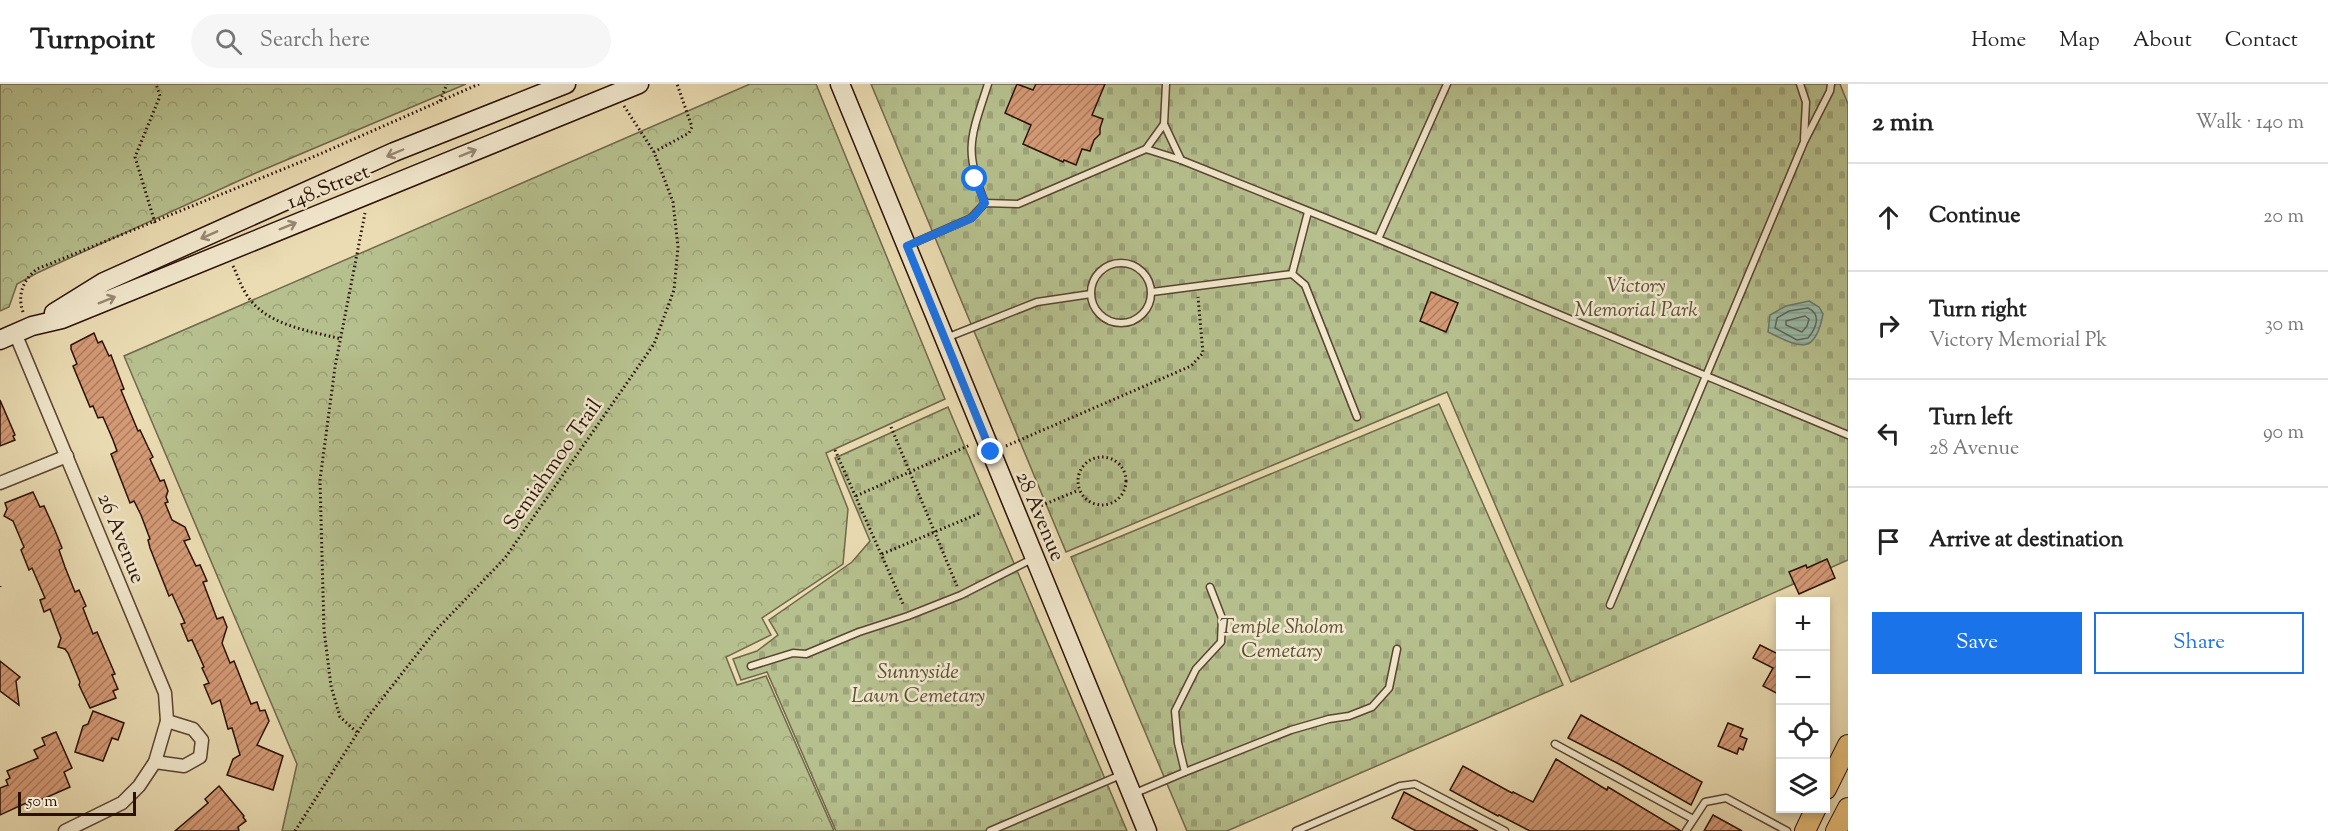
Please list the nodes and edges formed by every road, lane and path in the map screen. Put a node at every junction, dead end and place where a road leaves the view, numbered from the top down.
1 (156, 84) edge
2 (447, 84) edge
3 (479, 84) edge
4 (566, 84) edge
5 (639, 84) edge
6 (677, 84) edge
7 (840, 84) edge
8 (988, 84) edge
9 (1166, 84) edge
10 (1447, 84) edge
11 (1800, 84) edge
12 (1831, 84) edge
13 (619, 92) junction
14 (440, 102) junction
15 (1164, 124) junction
16 (1804, 142) junction
17 (1146, 149) junction
18 (654, 152) junction
19 (1181, 160) junction
20 (369, 193) junction
21 (985, 203) junction
22 (1308, 212) junction
23 (155, 223) junction
24 (1378, 239) junction
25 (907, 246) junction
26 (226, 251) junction
27 (1292, 274) junction
28 (1197, 287) junction
29 (1152, 292) junction
30 (1091, 294) junction
31 (22, 311) dead end
32 (16, 333) edge
33 (341, 339) junction
34 (944, 339) junction
35 (1707, 376) junction
36 (1357, 417) dead end
37 (891, 427) dead end
38 (1848, 435) edge
39 (970, 445) dead end
40 (1002, 448) dead end
41 (835, 450) dead end
42 (67, 456) junction
43 (911, 473) junction
44 (0, 483) edge
45 (1079, 490) junction
46 (856, 496) junction
47 (1028, 511) dead end
48 (980, 513) dead end
49 (935, 531) junction
50 (881, 555) junction
51 (1035, 558) junction
52 (1210, 587) dead end
53 (961, 595) junction
54 (1610, 605) dead end
55 (908, 616) junction
56 (1397, 649) dead end
57 (751, 666) dead end
58 (167, 721) junction
59 (357, 732) junction
60 (1555, 744) dead end
61 (1848, 745) edge
62 (155, 762) junction
63 (1185, 772) junction
64 (1123, 774) junction
65 (1830, 781) edge
66 (1132, 794) junction
67 (1848, 808) edge
68 (1813, 813) edge
69 (1693, 819) junction
70 (65, 831) edge
71 (295, 831) edge
72 (990, 831) edge
73 (1147, 831) edge
74 (1296, 831) edge
75 (1505, 831) edge
76 (1686, 831) edge
77 (1787, 831) edge
78 (1804, 831) edge
79 (1836, 831) edge

1 - 23 path
2 - 14 path
3 - 14 path
4 -> 32 main road, 148 Street
5 - 13 main road, 148 Street
6 - 18 path
7 - 25 main road, 28 Avenue
8 - 21 lane
9 - 15 lane
10 - 24 lane
11 - 16 lane
12 - 16 lane
13 - 18 path, Semiahmoo Trail
20 -> 13 main road, 148 Street
14 - 23 path
15 - 17 lane
15 - 19 lane
16 - 35 lane
17 - 19 lane
17 - 21 lane
18 - 59 path, Semiahmoo Trail
19 - 22 lane
26 -> 20 main road, 148 Street
20 - 33 path
21 - 25 lane
22 - 24 lane
22 - 27 lane
23 - 31 path
24 - 35 lane
25 - 34 main road, 28 Avenue
32 -> 26 main road, 148 Street
26 - 33 path
27 - 28 lane
27 - 36 lane
28 - 29 lane
28 - 40 path
29 - 30 lane
29 - 30 lane
30 - 34 lane
32 - 42 street, 26 Avenue
33 - 59 path
34 - 51 main road, 28 Avenue
35 - 38 lane
35 - 54 lane
37 - 43 path
39 - 43 path
41 - 46 path
42 - 44 street
42 - 58 street, 26 Avenue
43 - 46 path
43 - 49 path
45 - 45 path
45 - 47 path
46 - 50 path
48 - 49 path
49 - 50 path
49 - 53 path
50 - 55 path
51 - 53 lane
51 - 64 main road, 28 Avenue
52 - 63 lane
53 - 55 lane
55 - 57 lane
56 - 63 lane
58 - 62 street, 26 Avenue
58 - 62 street
59 - 71 path, Semiahmoo Trail
60 - 69 lane
61 - 65 main road
62 - 70 street, 26 Avenue
63 - 66 lane
64 - 66 main road, 28 Avenue
64 - 72 lane
66 - 73 main road, 28 Avenue
67 - 79 main road
68 - 78 main road
69 - 76 lane
69 - 77 lane
74 - 75 lane

